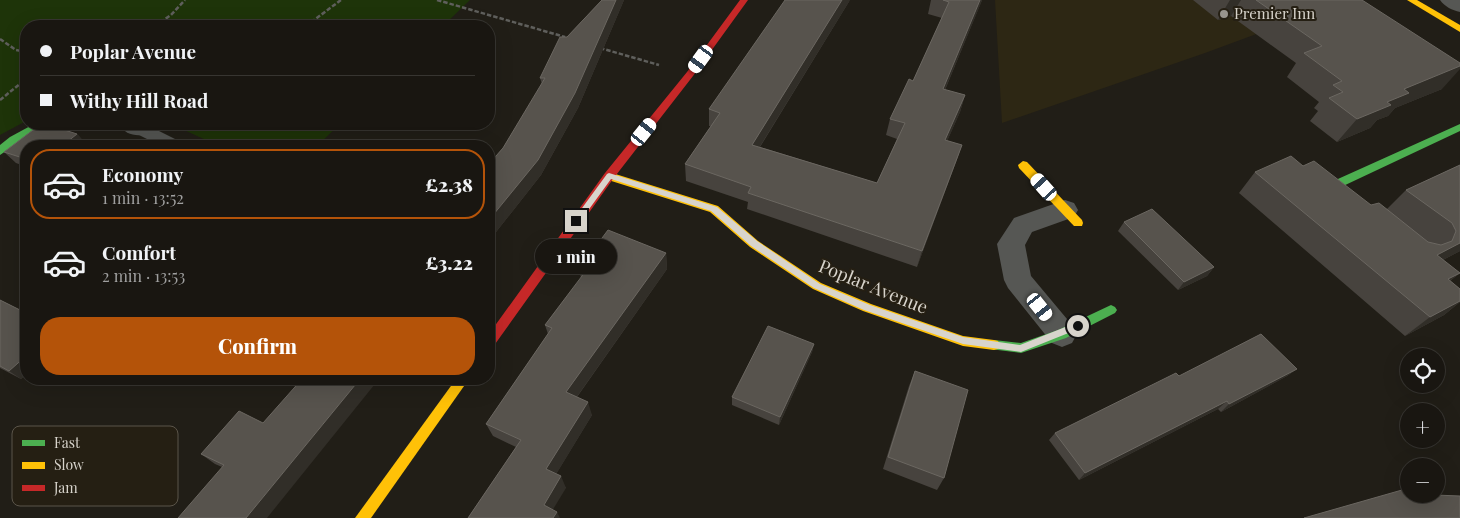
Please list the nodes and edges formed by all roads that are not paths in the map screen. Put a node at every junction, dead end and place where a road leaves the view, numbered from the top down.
1 (744, 0) edge
2 (1411, 0) edge
3 (1450, 0) edge
4 (1460, 6) edge
5 (1460, 29) edge
6 (1460, 127) edge
7 (31, 130) edge
8 (143, 130) edge
9 (163, 140) edge
10 (0, 151) edge
11 (1023, 165) dead end
12 (609, 176) junction
13 (1364, 210) edge
14 (1071, 217) joint
15 (1111, 310) dead end
16 (1062, 334) junction
17 (495, 335) edge
18 (459, 385) edge
19 (362, 518) edge

1 - 12 street
2 - 5 street
3 - 4 street
6 - 13 street
7 - 10 street
8 - 9 lane
11 - 14 street
12 - 16 street, Poplar Avenue
12 - 17 street
14 - 16 street
15 - 16 street, Poplar Avenue
18 - 19 street

